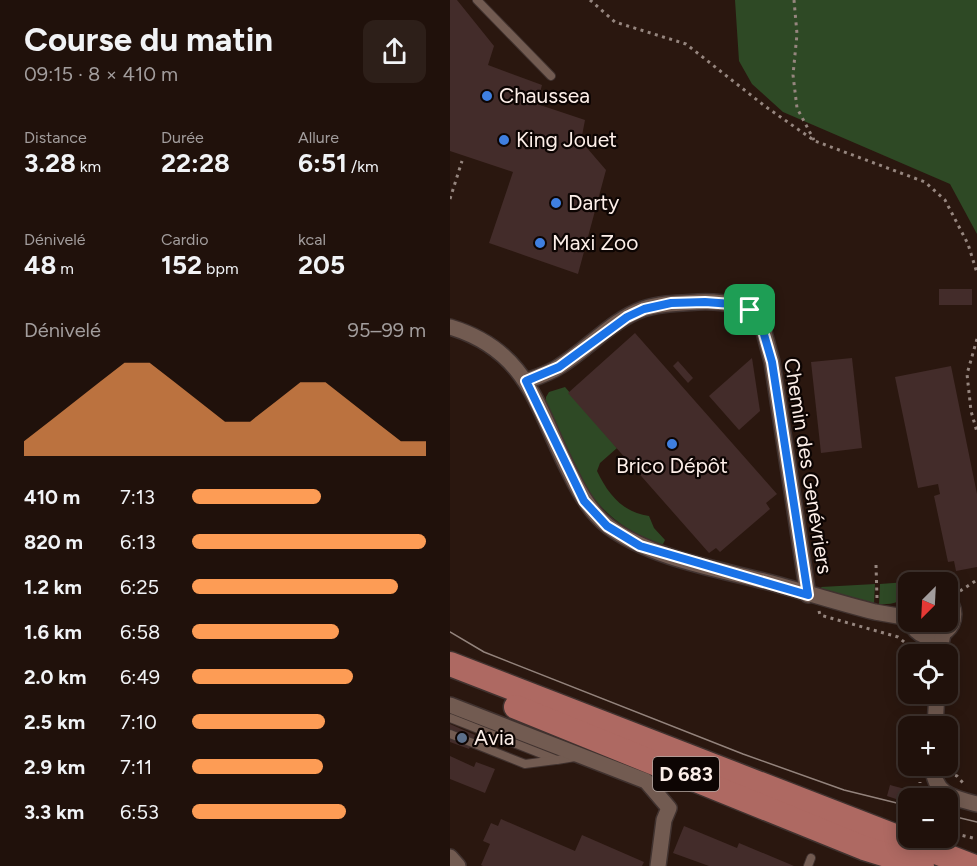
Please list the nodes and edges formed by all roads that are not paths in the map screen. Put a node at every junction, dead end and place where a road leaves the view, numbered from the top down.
1 (477, 0) edge
2 (551, 76) dead end
3 (450, 327) edge
4 (526, 381) junction
5 (813, 596) junction
6 (898, 616) edge
7 (918, 632) edge
8 (942, 634) joint
9 (940, 644) edge
10 (450, 664) edge
11 (450, 680) edge
12 (450, 705) edge
13 (450, 718) edge
14 (450, 734) edge
15 (583, 756) junction
16 (557, 760) junction
17 (935, 776) edge
18 (977, 804) edge
19 (450, 857) edge
20 (811, 858) dead end
21 (458, 866) edge
22 (658, 866) edge
23 (808, 866) edge
24 (922, 866) edge
25 (972, 866) edge

1 - 2 lane
3 - 4 street
4 - 5 street
4 - 5 street, Chemin des Genévriers
5 - 6 street
7 - 8 street
8 - 9 street
10 - 25 main road, D 683
11 - 24 main road, D 683
12 - 15 street
13 - 16 lane
14 - 16 lane
15 - 16 lane
15 - 22 street
17 - 18 street
19 - 21 street
20 - 23 lane

